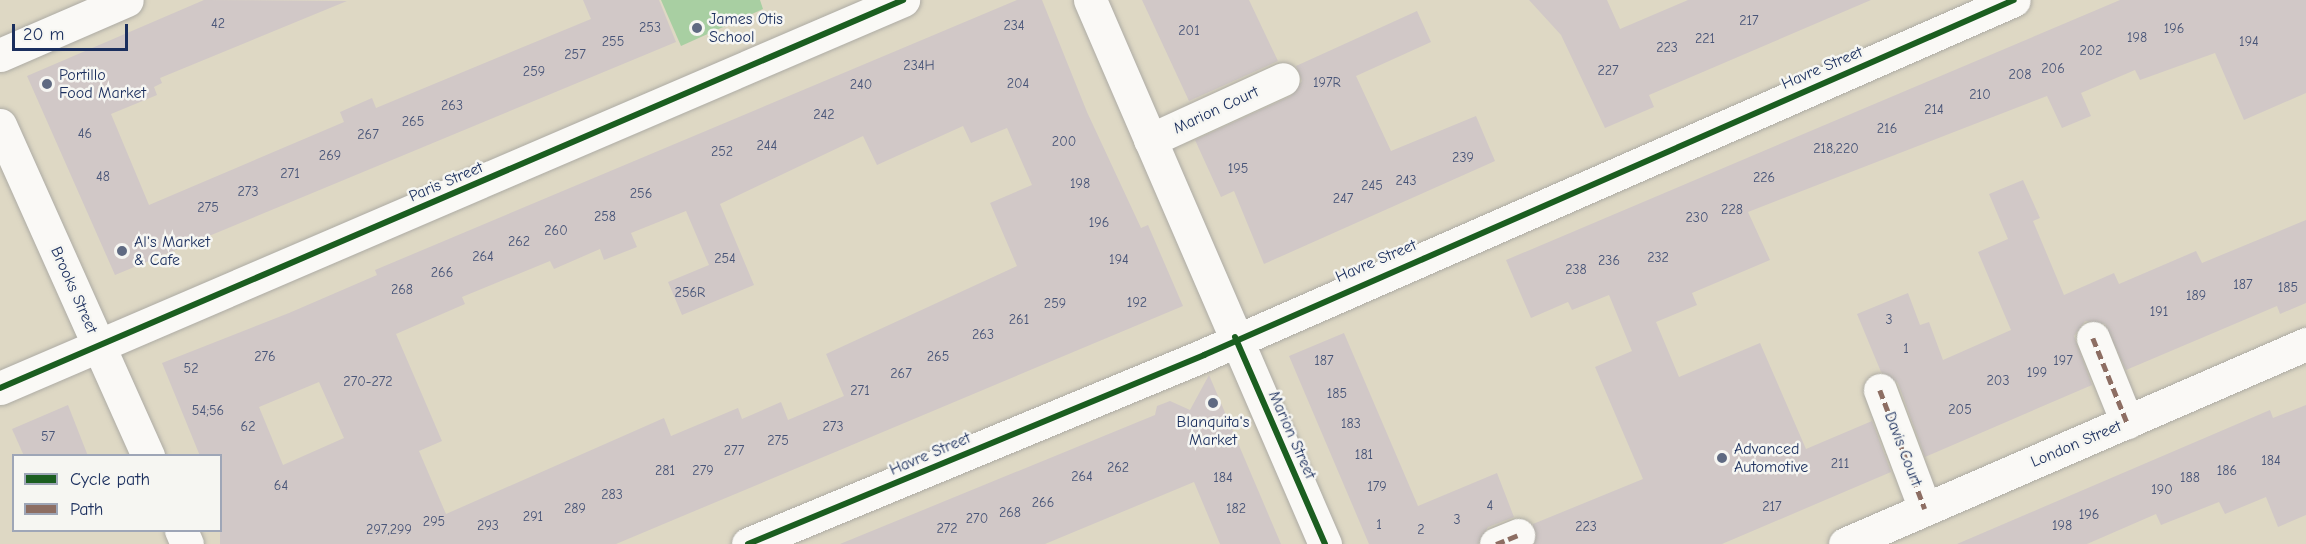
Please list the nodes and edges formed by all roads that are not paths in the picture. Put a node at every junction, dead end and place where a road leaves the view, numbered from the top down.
1 (127, 0) edge
2 (903, 0) edge
3 (1090, 0) edge
4 (2013, 0) edge
5 (0, 55) edge
6 (1283, 79) dead end
7 (0, 125) edge
8 (1150, 140) junction
9 (1235, 337) junction
10 (2093, 338) dead end
11 (2306, 344) edge
12 (99, 346) junction
13 (0, 388) edge
14 (1880, 390) dead end
15 (2127, 422) junction
16 (147, 454) edge
17 (1925, 509) junction
18 (748, 544) edge
19 (1325, 544) edge
20 (1845, 544) edge

1 - 5 street
2 - 12 street, Paris Street
3 - 8 street, Marion Street
4 - 9 street, Havre Street
6 - 8 street, Marion Court
7 - 12 street, Brooks Street
8 - 9 street, Marion Street
9 - 18 street, Havre Street
9 - 19 street, Marion Street
10 - 15 street
11 - 15 street, London Street
12 - 13 street, Paris Street
12 - 16 street, Brooks Street
14 - 17 street, Davis Court
15 - 17 street, London Street
17 - 20 street, London Street

